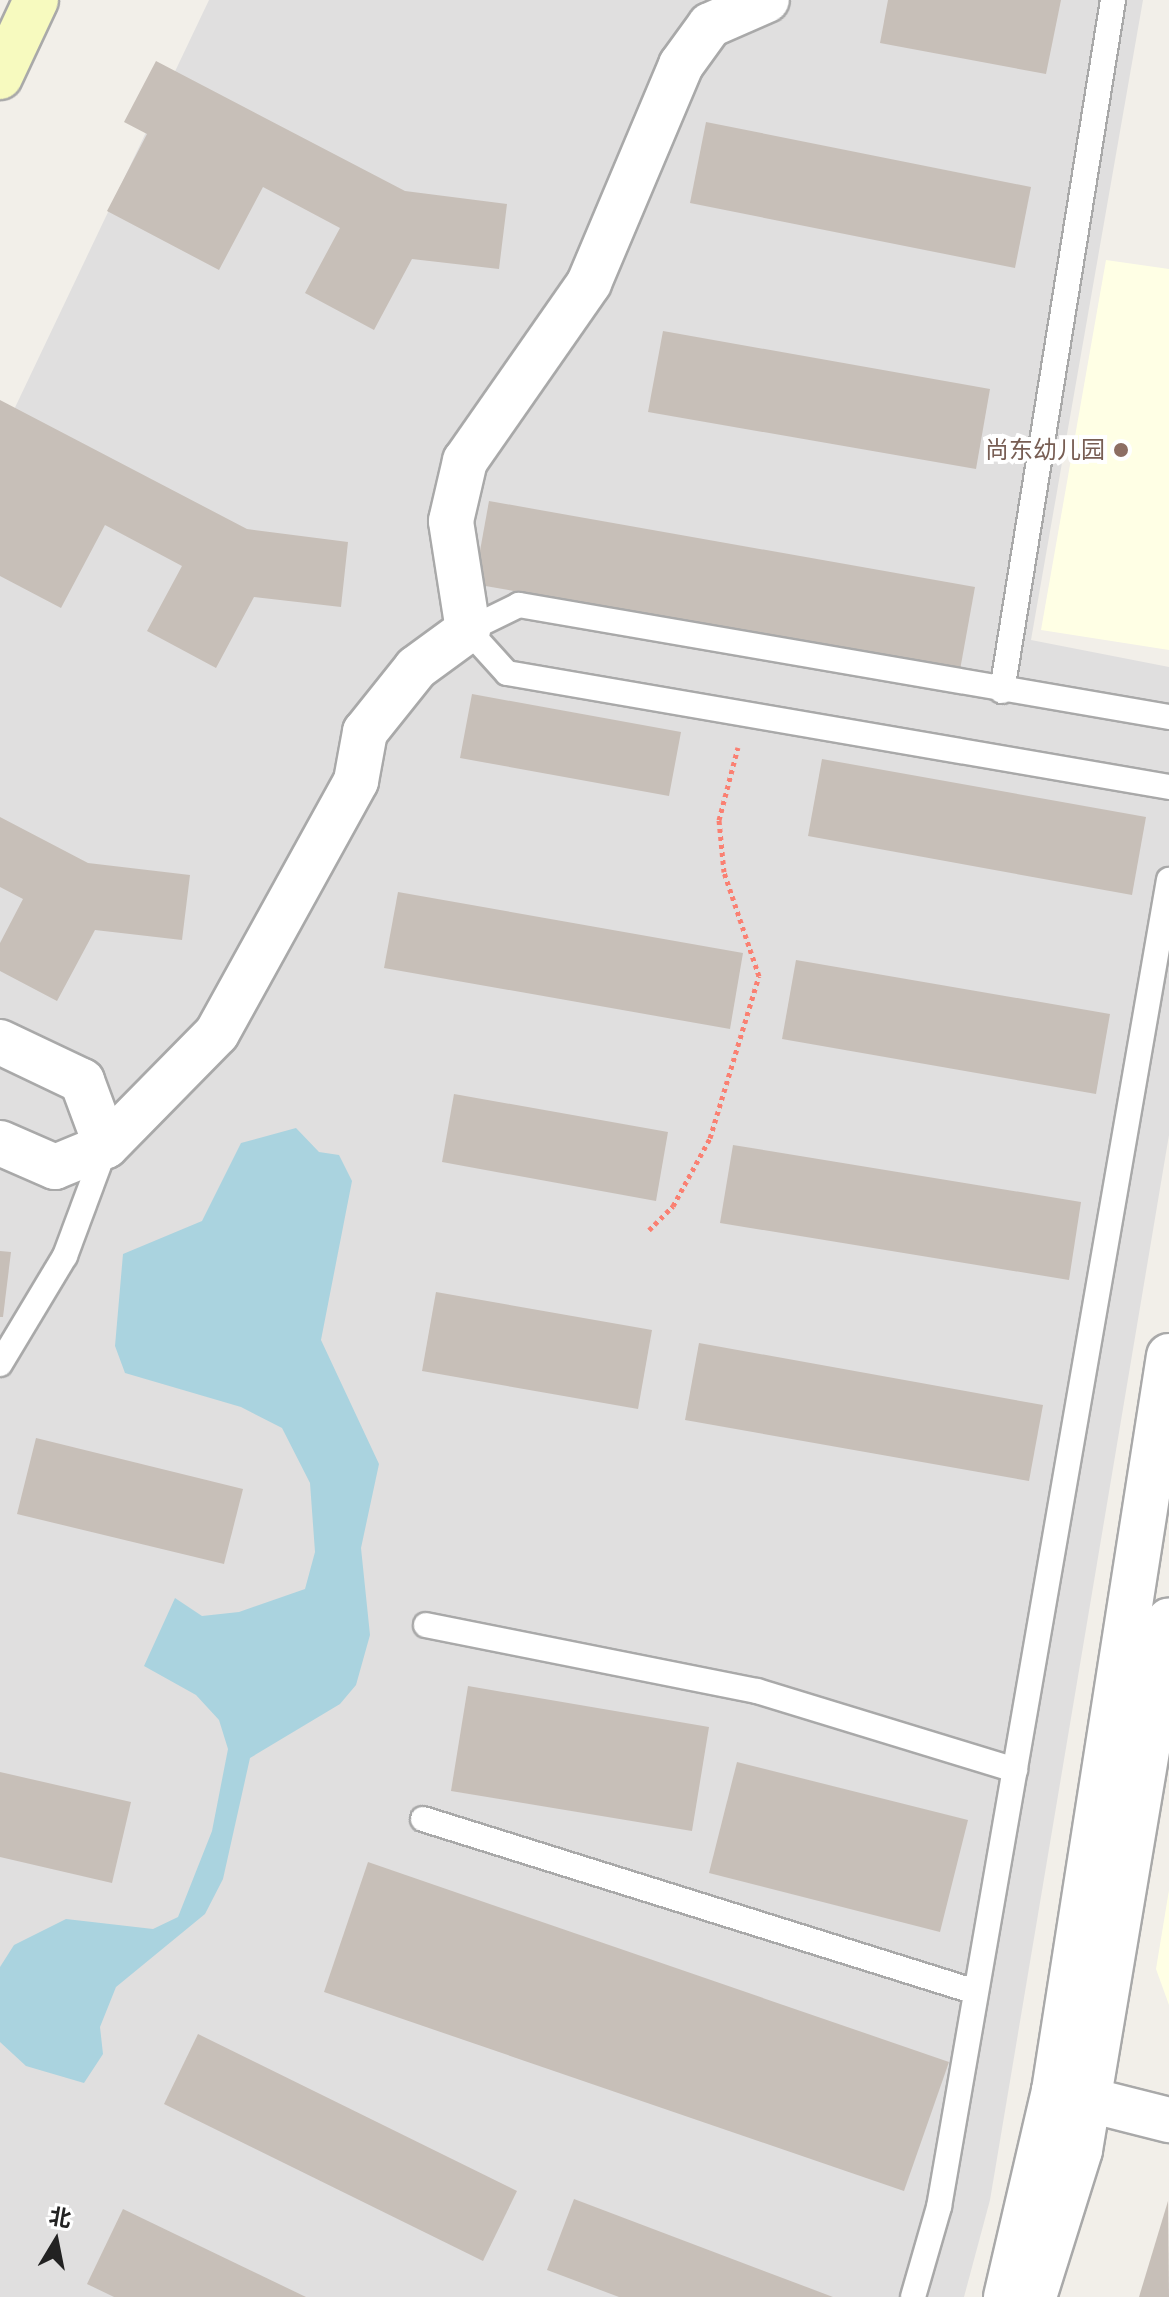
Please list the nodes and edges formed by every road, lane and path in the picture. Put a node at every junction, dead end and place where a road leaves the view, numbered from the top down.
1 (36, 0) edge
2 (767, 0) edge
3 (1113, 0) edge
4 (0, 77) edge
5 (468, 630) junction
6 (1002, 691) junction
7 (746, 715) junction
8 (1169, 717) edge
9 (1169, 787) edge
10 (1169, 880) edge
11 (0, 1042) edge
12 (0, 1143) edge
13 (106, 1146) junction
14 (649, 1230) dead end
15 (1169, 1356) edge
16 (0, 1364) edge
17 (1169, 1620) edge
18 (426, 1625) dead end
19 (1015, 1770) junction
20 (423, 1819) dead end
21 (976, 1992) junction
22 (1072, 2094) junction
23 (1169, 2120) edge
24 (913, 2297) edge
25 (1006, 2297) edge
26 (1034, 2297) edge

1 - 4 main road
2 - 5 street
3 - 6 lane
5 - 6 lane
5 - 7 lane
5 - 13 street
6 - 8 lane
7 - 9 lane
7 - 14 path
10 - 19 lane
11 - 13 street
12 - 13 street
13 - 16 lane
15 - 22 street
17 - 22 street
18 - 19 lane
19 - 21 lane
20 - 21 lane
21 - 24 lane
22 - 23 street
22 - 25 street
22 - 26 street

